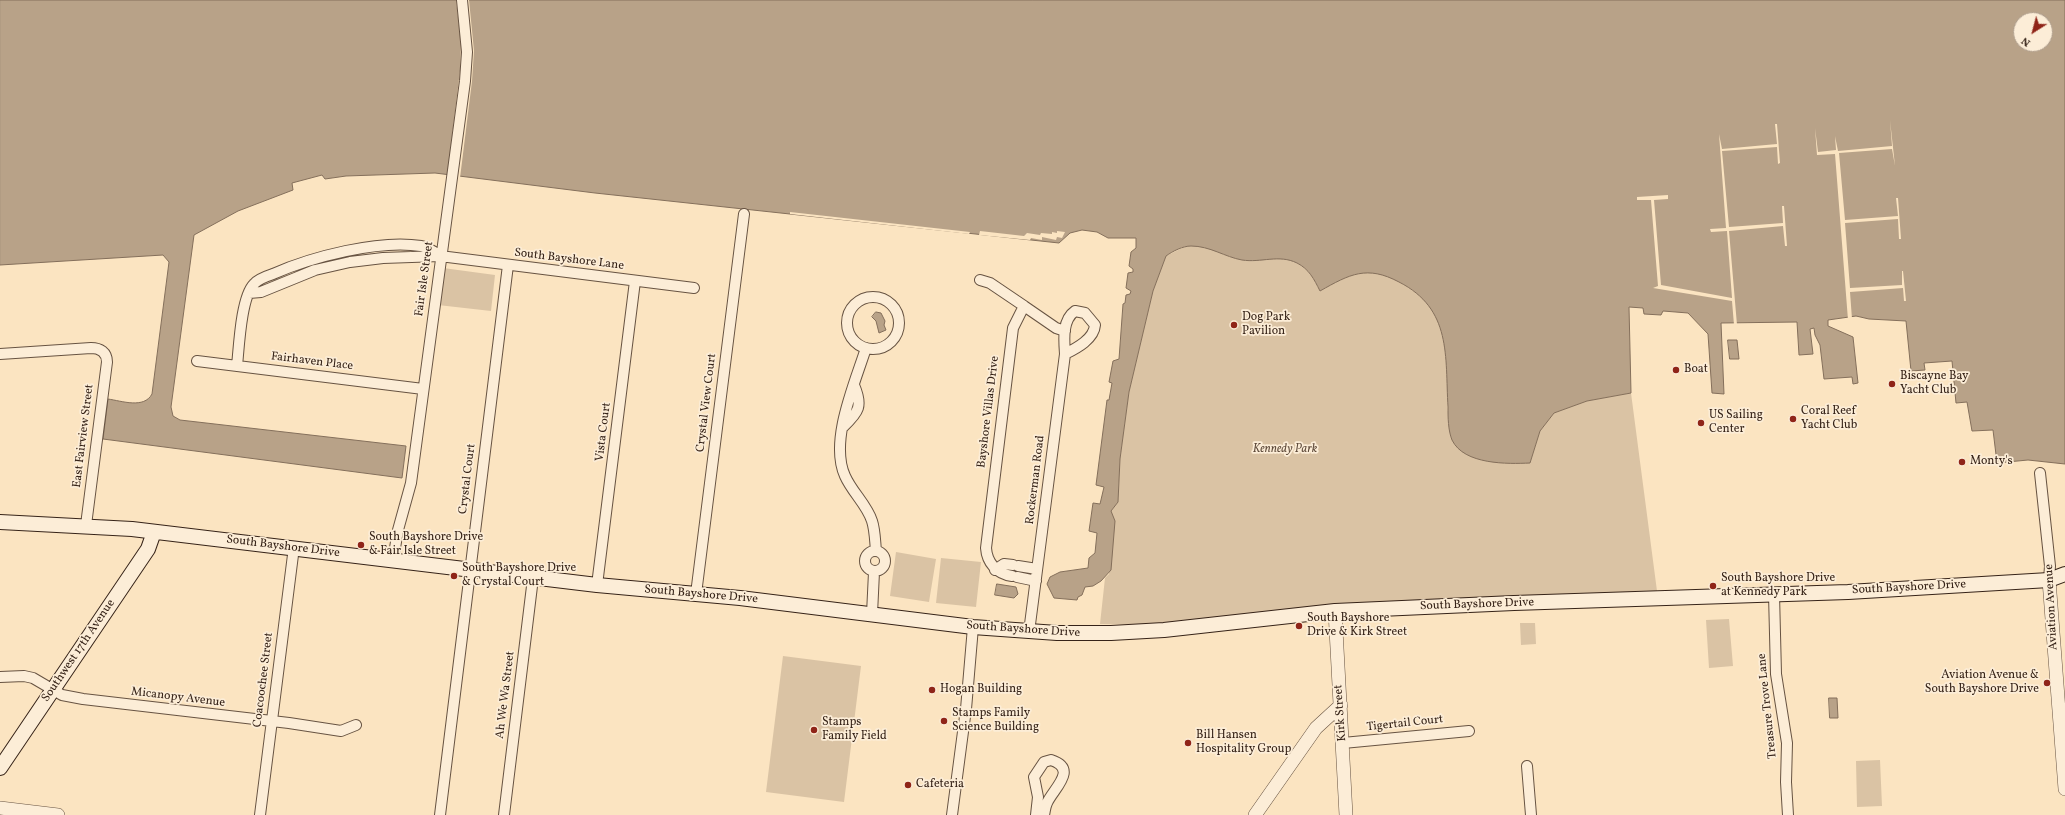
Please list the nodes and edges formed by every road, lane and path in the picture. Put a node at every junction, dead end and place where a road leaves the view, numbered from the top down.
1 (462, 0) edge
2 (744, 214) dead end
3 (440, 256) junction
4 (508, 266) junction
5 (980, 280) dead end
6 (636, 281) junction
7 (694, 288) dead end
8 (1024, 306) junction
9 (1065, 330) junction
10 (866, 348) junction
11 (0, 354) edge
12 (1065, 354) junction
13 (197, 361) dead end
14 (237, 366) junction
15 (423, 389) junction
16 (2040, 473) dead end
17 (0, 522) edge
18 (86, 525) junction
19 (154, 532) junction
20 (294, 547) junction
21 (876, 551) junction
22 (393, 560) junction
23 (1037, 569) junction
24 (470, 570) junction
25 (995, 570) junction
26 (874, 572) junction
27 (2065, 574) edge
28 (533, 578) junction
29 (2049, 580) junction
30 (1036, 581) junction
31 (2065, 584) edge
32 (597, 585) junction
33 (696, 594) junction
34 (1774, 594) junction
35 (1335, 611) junction
36 (872, 614) junction
37 (973, 627) junction
38 (1029, 632) junction
39 (0, 677) edge
40 (53, 690) junction
41 (1341, 705) junction
42 (272, 722) junction
43 (356, 725) dead end
44 (1469, 731) dead end
45 (1343, 743) junction
46 (1527, 766) dead end
47 (0, 768) edge
48 (2065, 789) edge
49 (0, 808) edge
50 (58, 815) edge
51 (260, 815) edge
52 (440, 815) edge
53 (504, 815) edge
54 (952, 815) edge
55 (1036, 815) edge
56 (1044, 815) edge
57 (1255, 815) edge
58 (1346, 815) edge
59 (1530, 815) edge
60 (1788, 815) edge

1 - 3 street, Fair Isle Street
2 - 33 street, Crystal View Court
3 - 4 street, South Bayshore Lane
3 - 14 street, South Bayshore Lane
3 - 15 street, Fair Isle Street
4 - 6 street, South Bayshore Lane
4 - 24 street, Crystal Court
5 - 8 street
6 - 7 street, South Bayshore Lane
6 - 32 street, Vista Court
8 - 9 street
8 - 25 street, Bayshore Villas Drive
9 - 12 street, Rockerman Road
9 - 12 street
10 - 10 street
10 - 21 street
11 - 18 street, East Fairview Street
12 - 23 street, Rockerman Road
13 - 14 street, Fairhaven Place
14 - 15 street, Fairhaven Place
15 - 22 street, Fair Isle Street
16 - 29 street, Aviation Avenue
17 - 18 main road, South Bayshore Drive
18 - 19 main road, South Bayshore Drive
19 - 20 main road, South Bayshore Drive
19 - 40 main road, Southwest 17th Avenue
20 - 22 main road, South Bayshore Drive
20 - 42 street, Coacoochee Street
21 - 26 street
21 - 26 street
22 - 24 main road, South Bayshore Drive
23 - 25 street
23 - 30 street, Rockerman Road
24 - 28 main road, South Bayshore Drive
24 - 52 street, Crystal Court
25 - 30 street
26 - 36 street
27 - 29 main road, South Bayshore Drive
28 - 32 main road, South Bayshore Drive
28 - 53 street, Ah We Wa Street
29 - 31 main road, South Bayshore Drive
29 - 34 main road, South Bayshore Drive
29 - 48 street, Aviation Avenue
30 - 38 street, Rockerman Road
32 - 33 main road, South Bayshore Drive
33 - 36 main road, South Bayshore Drive
34 - 35 main road, South Bayshore Drive
34 - 60 street, Treasure Trove Lane
35 - 38 main road, South Bayshore Drive
35 - 41 street, Kirk Street
36 - 37 main road, South Bayshore Drive
37 - 38 main road, South Bayshore Drive
37 - 54 street
39 - 40 street, Micanopy Avenue
40 - 42 street, Micanopy Avenue
40 - 47 main road, Southwest 17th Avenue
41 - 45 street, Kirk Street
41 - 57 street
42 - 43 street, Micanopy Avenue
42 - 51 street, Coacoochee Street
44 - 45 street, Tigertail Court
45 - 58 street, Kirk Street
46 - 59 street
49 - 50 street
55 - 56 street

